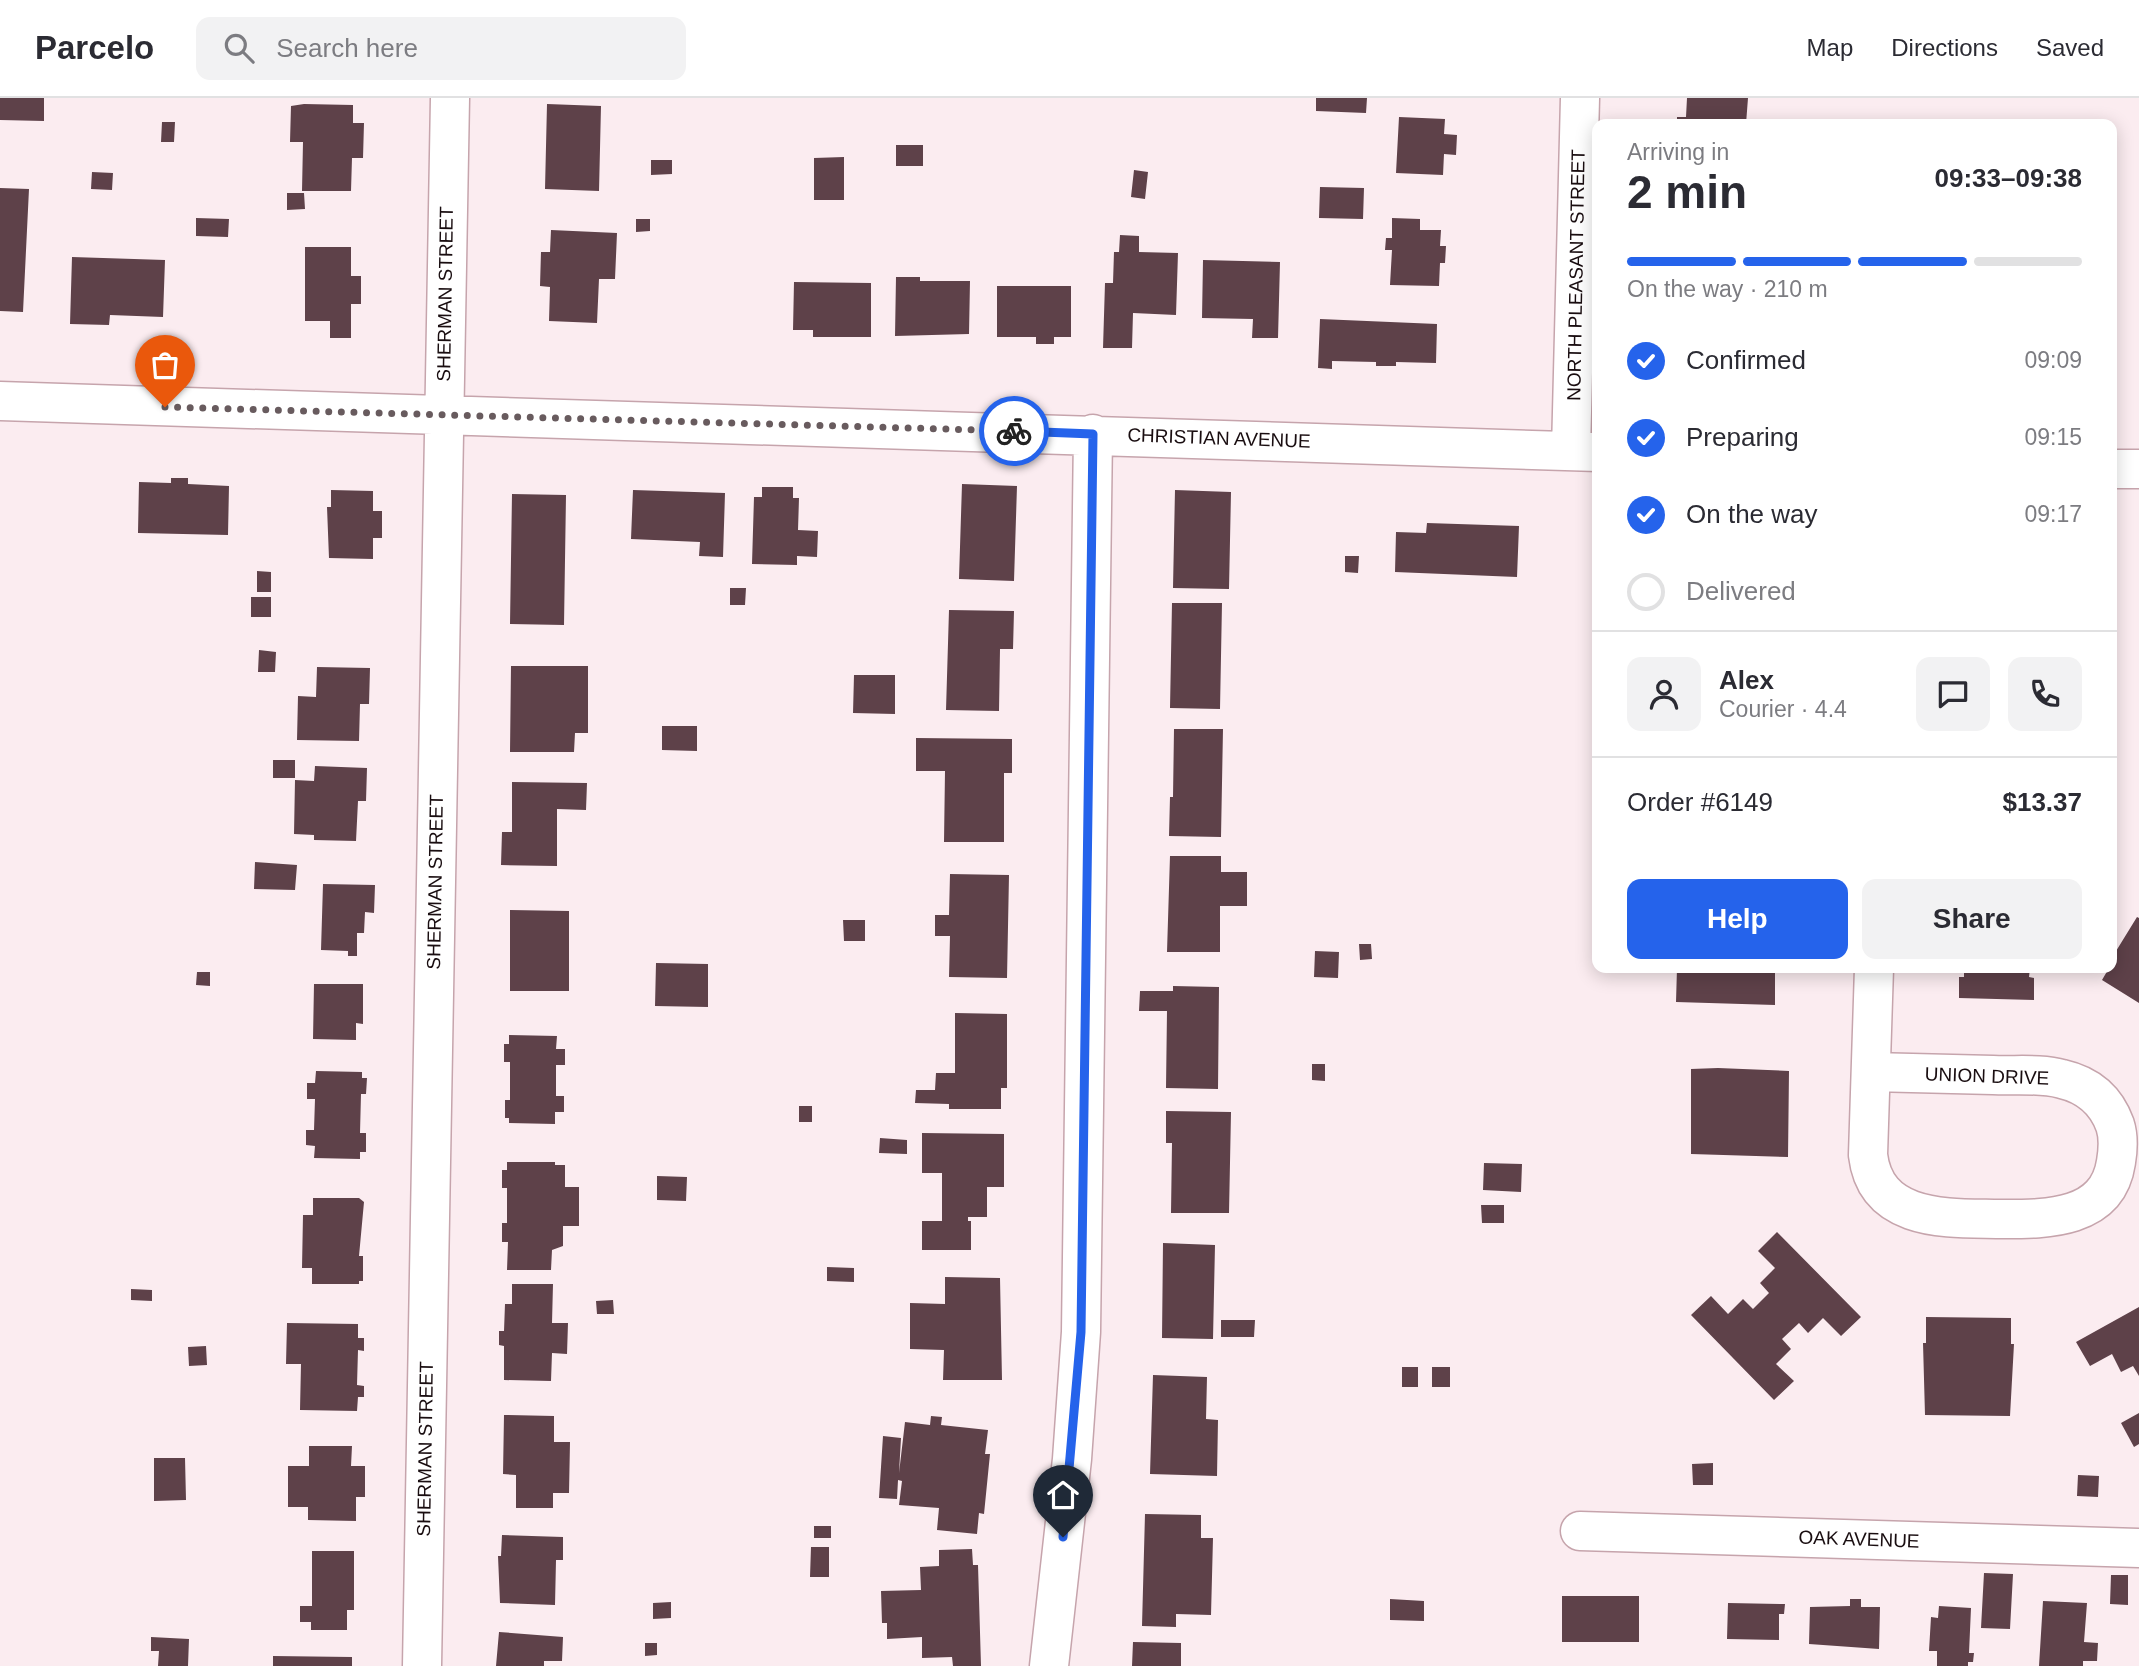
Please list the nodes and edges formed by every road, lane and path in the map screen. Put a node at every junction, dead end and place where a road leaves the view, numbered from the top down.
1 (450, 98) edge
2 (1580, 98) edge
3 (0, 401) edge
4 (442, 416) junction
5 (1093, 434) junction
6 (1584, 452) edge
7 (2117, 469) edge
8 (2139, 469) edge
9 (1874, 973) edge
10 (1871, 1072) junction
11 (1580, 1531) dead end
12 (2139, 1548) edge
13 (422, 1666) edge
14 (1049, 1666) edge

1 - 4 street, SHERMAN STREET
2 - 6 street, NORTH PLEASANT STREET
3 - 4 street, CHRISTIAN AVENUE
4 - 5 street, CHRISTIAN AVENUE
4 - 13 street, SHERMAN STREET
5 - 6 street, CHRISTIAN AVENUE
5 - 14 street
7 - 8 street
9 - 10 street, UNION DRIVE
10 - 10 street, UNION DRIVE
11 - 12 street, OAK AVENUE

